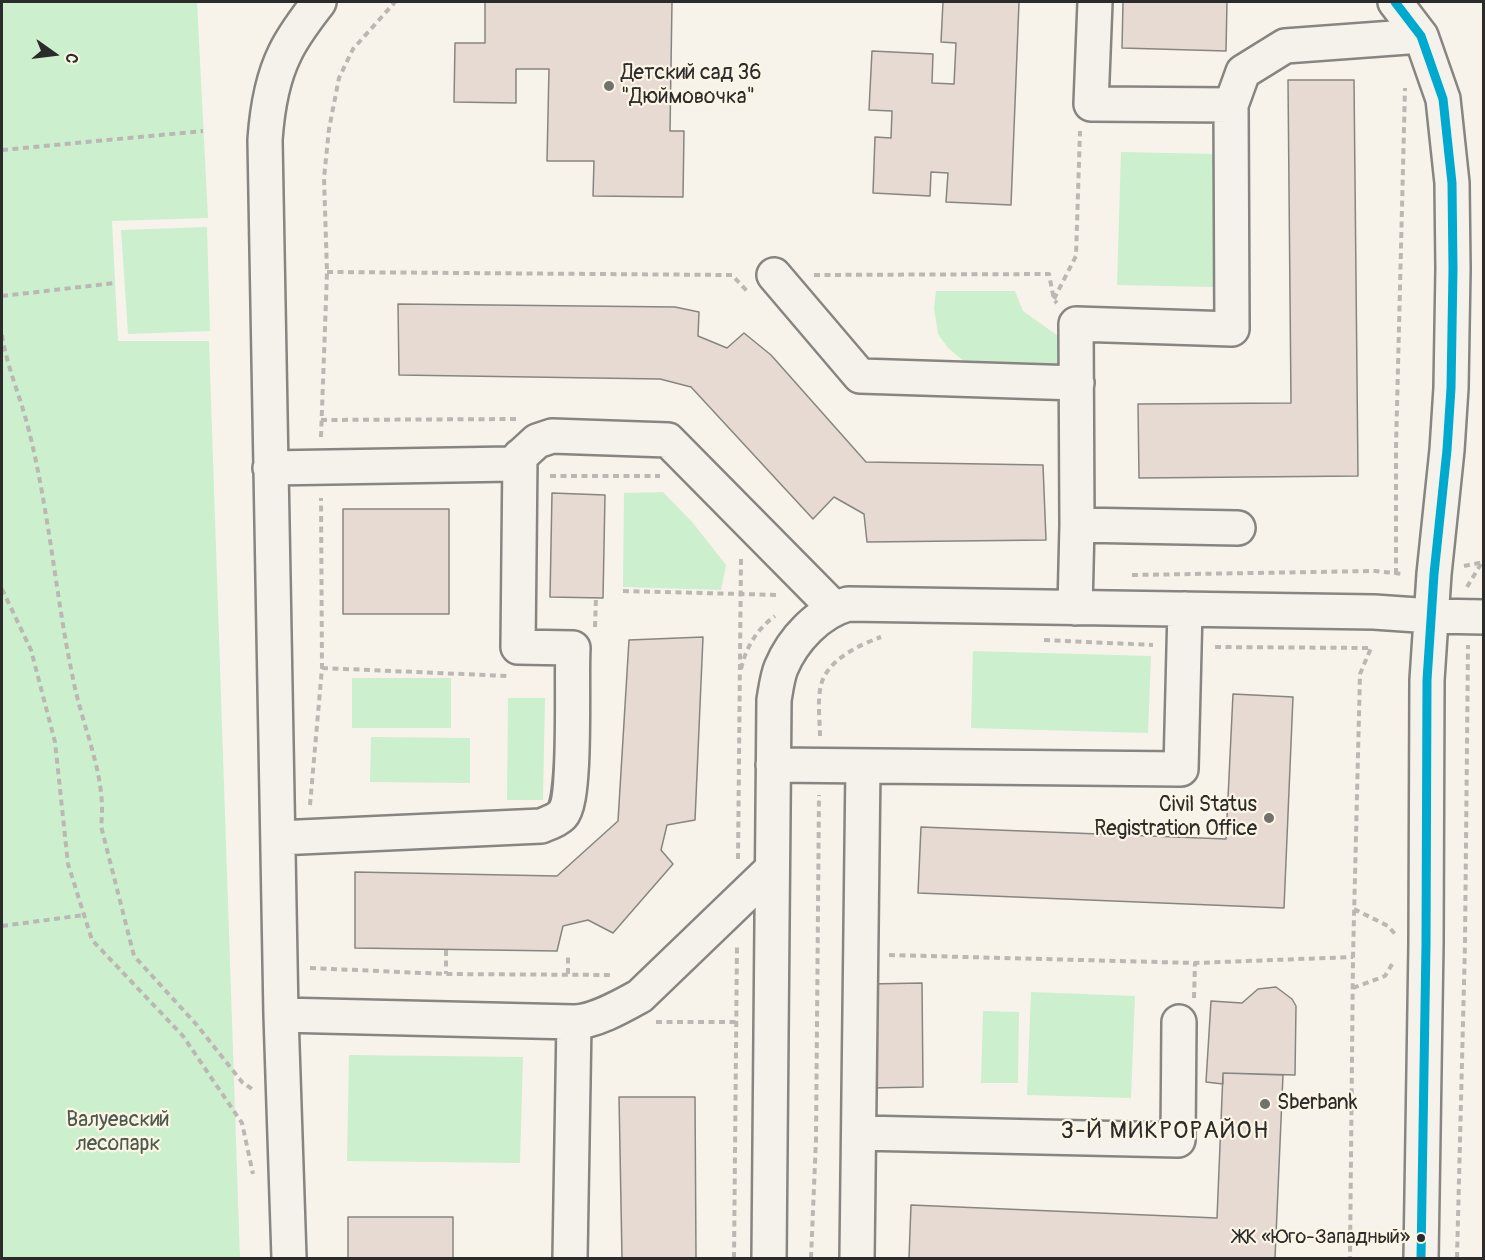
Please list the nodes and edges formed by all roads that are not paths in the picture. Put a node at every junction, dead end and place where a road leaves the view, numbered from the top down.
1 (319, 2) edge
2 (1095, 2) edge
3 (1395, 2) edge
4 (1421, 36) junction
5 (1231, 105) junction
6 (761, 284) road end
7 (1077, 383) junction
8 (520, 466) junction
9 (270, 468) junction
10 (1077, 525) junction
11 (1238, 528) dead end
12 (834, 608) junction
13 (1075, 608) junction
14 (1185, 609) junction
15 (1432, 616) junction
16 (1476, 617) edge
17 (773, 765) junction
18 (863, 766) junction
19 (293, 838) junction
20 (772, 870) junction
21 (281, 1015) junction
22 (574, 1022) junction
23 (1179, 1022) dead end
24 (860, 1133) junction
25 (289, 1258) edge
26 (570, 1258) edge
27 (769, 1258) edge
28 (857, 1258) edge
29 (1421, 1258) edge

1 - 9 street
2 - 5 street
3 - 4 street
4 - 5 street
4 - 15 street
5 - 7 street
6 - 7 street
7 - 10 street
8 - 9 street
8 - 12 street
8 - 19 street
9 - 19 street
10 - 11 street
10 - 13 street
12 - 13 street
12 - 17 street
13 - 14 street
14 - 15 street
14 - 18 street
15 - 16 street
15 - 29 street
17 - 18 street
17 - 20 street
18 - 24 street
19 - 21 street
20 - 22 street
20 - 27 street
21 - 22 street
21 - 25 street
22 - 26 street
23 - 24 street
24 - 28 street

